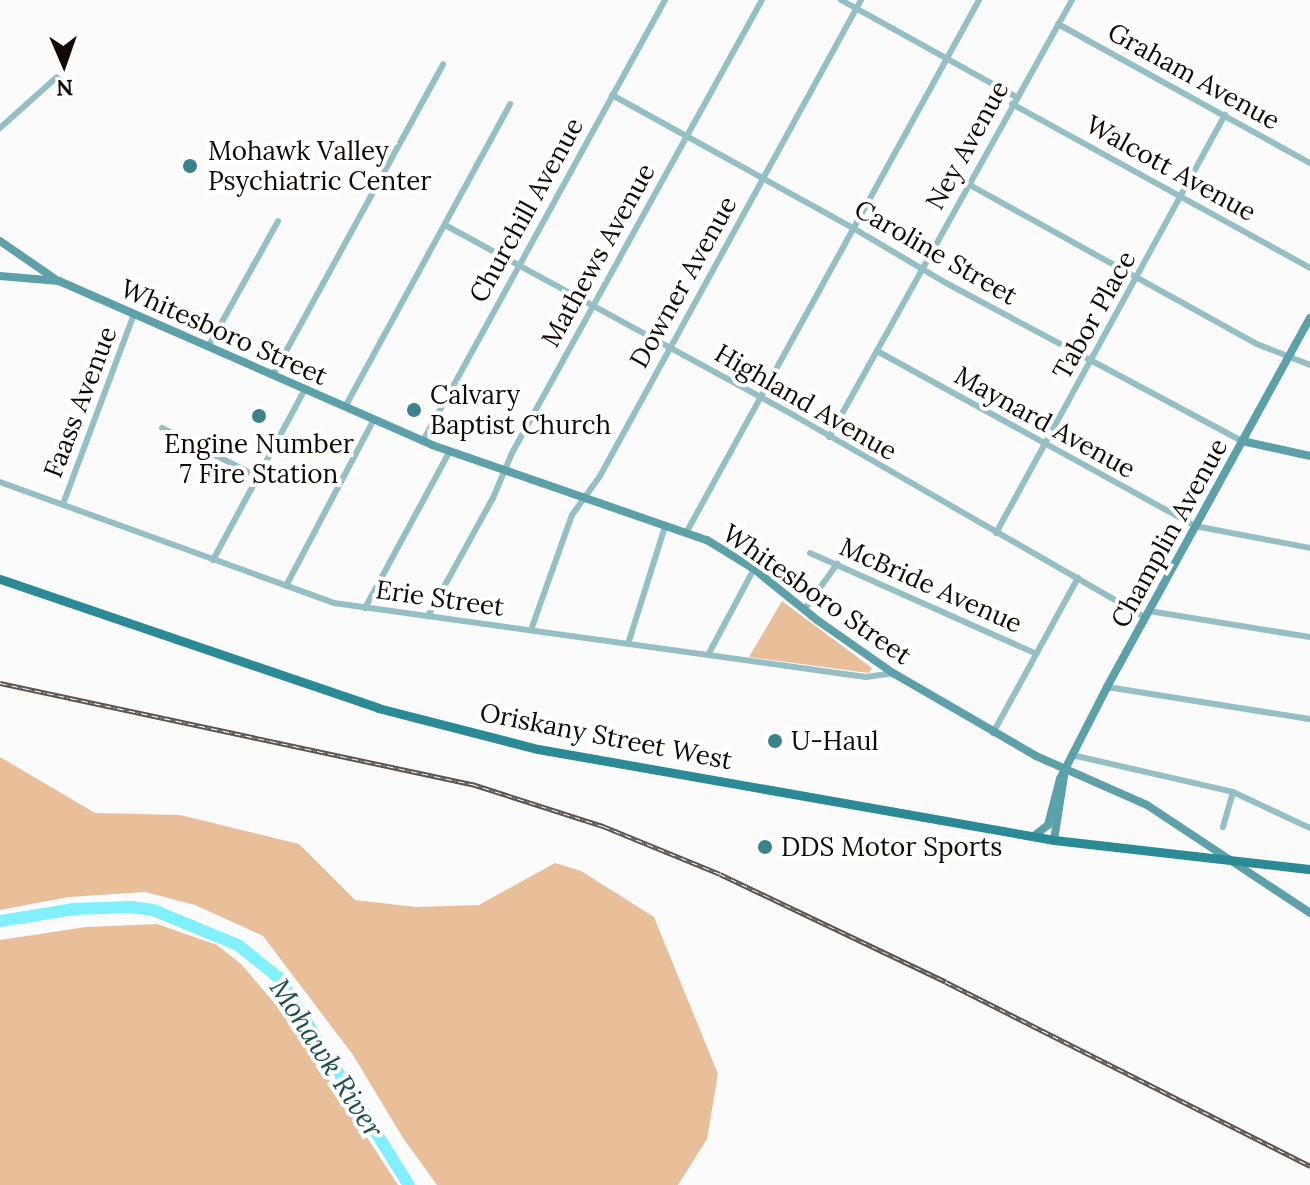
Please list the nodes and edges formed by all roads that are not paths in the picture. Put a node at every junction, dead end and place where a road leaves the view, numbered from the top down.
1 (665, 0) edge
2 (762, 0) edge
3 (841, 0) edge
4 (861, 0) edge
5 (979, 0) edge
6 (1072, 0) edge
7 (856, 9) junction
8 (1058, 24) junction
9 (947, 58) junction
10 (443, 65) dead end
11 (57, 77) dead end
12 (612, 95) junction
13 (1014, 101) junction
14 (510, 104) dead end
15 (1225, 115) junction
16 (0, 128) edge
17 (687, 137) junction
18 (1310, 163) edge
19 (763, 178) junction
20 (968, 184) junction
21 (1182, 196) junction
22 (278, 221) dead end
23 (445, 225) junction
24 (853, 228) junction
25 (0, 241) edge
26 (519, 265) junction
27 (922, 268) junction
28 (1310, 268) edge
29 (0, 276) edge
30 (1137, 277) junction
31 (59, 281) junction
32 (593, 306) junction
33 (134, 314) junction
34 (1310, 318) edge
35 (208, 347) junction
36 (670, 348) junction
37 (877, 351) junction
38 (1288, 358) junction
39 (1091, 362) junction
40 (1310, 365) edge
41 (273, 375) junction
42 (305, 389) junction
43 (760, 397) junction
44 (345, 407) junction
45 (374, 419) junction
46 (162, 428) dead end
47 (829, 437) junction
48 (423, 441) junction
49 (1242, 441) junction
50 (1045, 445) junction
51 (450, 451) junction
52 (1310, 456) edge
53 (505, 472) junction
54 (258, 477) junction
55 (0, 482) edge
56 (584, 500) junction
57 (63, 504) junction
58 (1195, 526) junction
59 (665, 527) junction
60 (686, 533) junction
61 (996, 533) junction
62 (1310, 548) edge
63 (810, 553) dead end
64 (213, 560) junction
65 (837, 564) junction
66 (754, 569) junction
67 (1078, 578) junction
68 (0, 579) edge
69 (286, 586) junction
70 (365, 608) junction
71 (804, 610) junction
72 (1147, 614) junction
73 (428, 616) junction
74 (531, 630) junction
75 (1310, 637) edge
76 (628, 644) junction
77 (1037, 654) junction
78 (708, 655) junction
79 (893, 673) junction
80 (1107, 687) junction
81 (1310, 719) edge
82 (993, 733) junction
83 (1072, 755) junction
84 (1065, 769) junction
85 (1233, 792) junction
86 (1223, 827) dead end
87 (1310, 828) edge
88 (1034, 836) junction
89 (1054, 840) junction
90 (1223, 857) junction
91 (1310, 869) edge
92 (1310, 913) edge

1 - 12 street, Churchill Avenue
2 - 17 street, Mathews Avenue
3 - 7 street, Walcott Avenue
4 - 7 street, Downer Avenue
5 - 9 street
6 - 8 street, Ney Avenue
7 - 9 street, Walcott Avenue
7 - 19 street, Downer Avenue
8 - 13 street, Ney Avenue
8 - 15 street, Graham Avenue
9 - 13 street, Walcott Avenue
9 - 24 street
10 - 41 street
11 - 16 street
12 - 17 street, Caroline Street
12 - 26 street, Churchill Avenue
13 - 20 street, Ney Avenue
13 - 21 street, Walcott Avenue
14 - 23 street
15 - 18 street, Graham Avenue
15 - 21 street, Tabor Place
17 - 19 street, Caroline Street
17 - 32 street, Mathews Avenue
19 - 24 street, Caroline Street
19 - 36 street, Downer Avenue
20 - 27 street, Ney Avenue
20 - 30 street
21 - 28 street, Walcott Avenue
21 - 30 street, Tabor Place
22 - 35 street
23 - 26 street, Highland Avenue
23 - 44 street
24 - 27 street, Caroline Street
24 - 43 street
25 - 31 street
26 - 32 street, Highland Avenue
26 - 48 street, Churchill Avenue
27 - 37 street, Ney Avenue
27 - 39 street, Caroline Street
29 - 31 street, Whitesboro Street
30 - 38 street
30 - 39 street, Tabor Place
31 - 33 street, Whitesboro Street
32 - 36 street, Highland Avenue
32 - 53 street, Mathews Avenue
33 - 35 street, Whitesboro Street
33 - 57 street, Faass Avenue
34 - 38 street, Champlin Avenue
35 - 41 street, Whitesboro Street
36 - 43 street, Highland Avenue
36 - 56 street, Downer Avenue
37 - 47 street, Ney Avenue
37 - 50 street, Maynard Avenue
38 - 40 street
38 - 49 street, Champlin Avenue
39 - 49 street, Caroline Street
39 - 50 street, Tabor Place
41 - 42 street, Whitesboro Street
42 - 44 street, Whitesboro Street
42 - 54 street
43 - 47 street, Highland Avenue
43 - 60 street
44 - 45 street, Whitesboro Street
45 - 48 street, Whitesboro Street
45 - 69 street
46 - 54 street
47 - 61 street, Highland Avenue
48 - 51 street, Whitesboro Street
49 - 52 street
49 - 58 street, Champlin Avenue
50 - 58 street, Maynard Avenue
50 - 61 street, Tabor Place
51 - 53 street, Whitesboro Street
51 - 70 street
53 - 56 street, Whitesboro Street
53 - 73 street, Mathews Avenue
54 - 64 street
55 - 57 street, Erie Street
56 - 59 street, Whitesboro Street
56 - 74 street, Downer Avenue
57 - 64 street, Erie Street
58 - 62 street, Maynard Avenue
58 - 72 street, Champlin Avenue
59 - 60 street, Whitesboro Street
59 - 76 street
60 - 66 street, Whitesboro Street
61 - 67 street, Highland Avenue
63 - 65 street, McBride Avenue
64 - 69 street, Erie Street
65 - 71 street
65 - 77 street, McBride Avenue
66 - 71 street, Whitesboro Street
66 - 78 street
67 - 72 street, Highland Avenue
67 - 77 street
68 - 88 main road, Oriskany Street West
69 - 70 street, Erie Street
70 - 73 street, Erie Street
71 - 79 street, Whitesboro Street
72 - 75 street
72 - 80 street, Champlin Avenue
73 - 74 street, Erie Street
74 - 76 street, Erie Street
76 - 78 street, Erie Street
77 - 82 street
78 - 79 street, Erie Street
79 - 82 street, Whitesboro Street
80 - 81 street
80 - 83 street, Champlin Avenue
82 - 84 street, Whitesboro Street
83 - 84 street, Champlin Avenue
83 - 85 street
84 - 88 street, Champlin Avenue
84 - 89 street, Champlin Avenue
84 - 90 street, Whitesboro Street
85 - 86 street
85 - 87 street
88 - 89 main road, Oriskany Street West
89 - 90 main road, Oriskany Street West
90 - 91 main road, Oriskany Street West
90 - 92 street, Whitesboro Street

